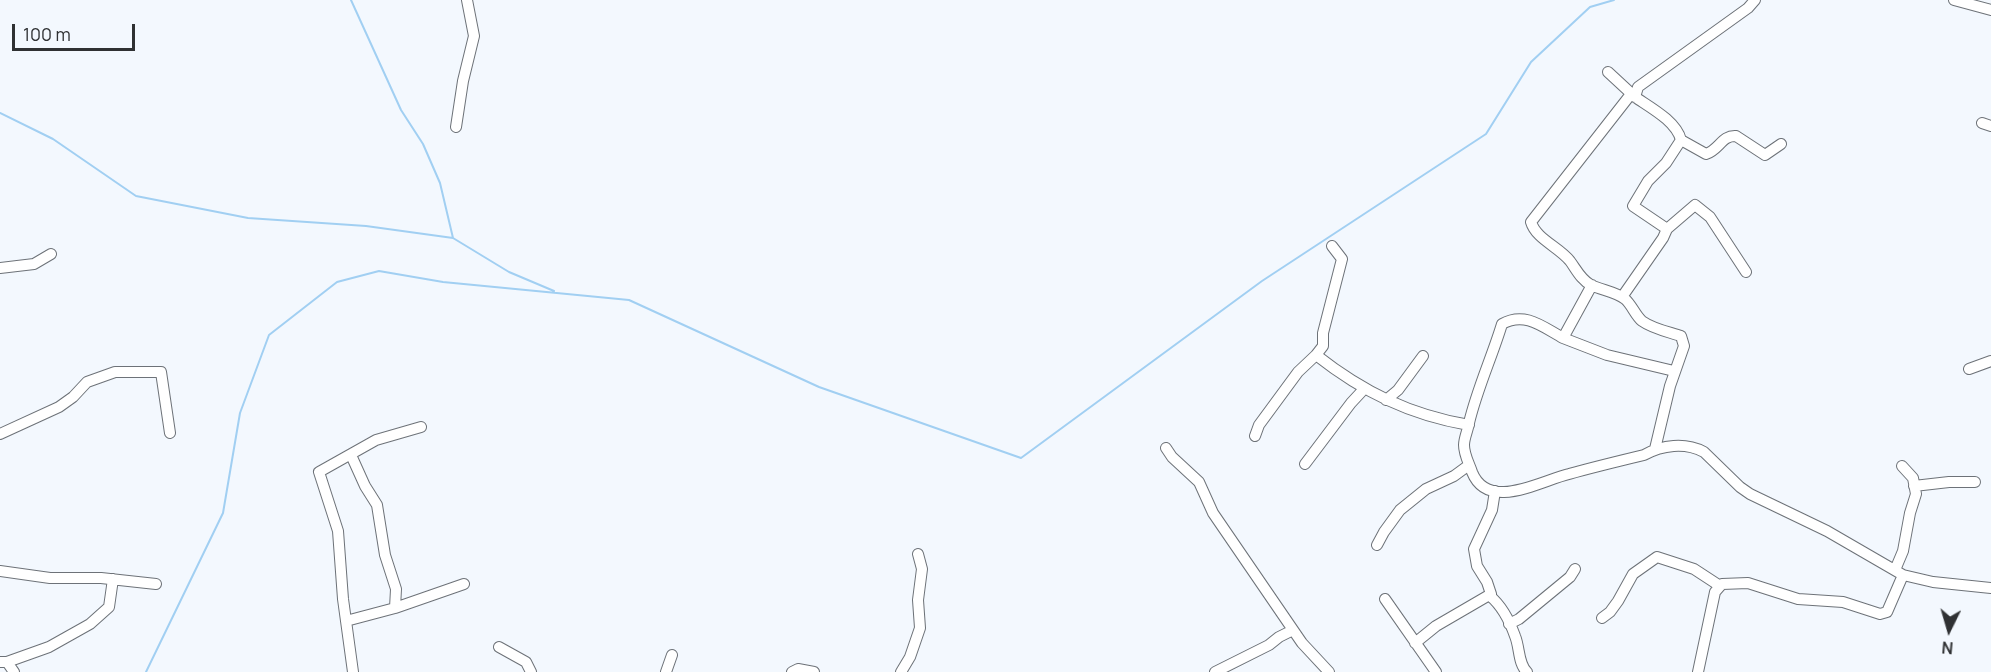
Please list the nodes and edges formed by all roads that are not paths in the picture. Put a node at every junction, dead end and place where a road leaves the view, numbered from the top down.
1 (467, 0) edge
2 (1755, 0) edge
3 (1954, 0) edge
4 (1991, 10) edge
5 (1608, 72) dead end
6 (1633, 95) junction
7 (456, 127) dead end
8 (1681, 140) junction
9 (1781, 144) dead end
10 (1667, 229) junction
11 (1332, 246) dead end
12 (51, 254) dead end
13 (0, 268) edge
14 (1746, 272) dead end
15 (1592, 285) junction
16 (1622, 297) junction
17 (1563, 338) junction
18 (1316, 355) junction
19 (1423, 356) dead end
20 (1991, 361) edge
21 (1969, 369) dead end
22 (1674, 371) junction
23 (1365, 389) junction
24 (1386, 400) junction
25 (1469, 425) junction
26 (421, 427) dead end
27 (170, 433) dead end
28 (0, 434) edge
29 (1255, 436) dead end
30 (1166, 448) dead end
31 (1654, 449) junction
32 (351, 454) junction
33 (1305, 464) dead end
34 (1469, 465) junction
35 (1902, 466) dead end
36 (1975, 482) dead end
37 (1914, 486) junction
38 (1495, 491) junction
39 (1377, 545) dead end
40 (918, 554) dead end
41 (1575, 569) dead end
42 (0, 571) edge
43 (1899, 572) junction
44 (113, 579) junction
45 (156, 584) dead end
46 (464, 584) dead end
47 (1720, 586) junction
48 (1991, 588) edge
49 (1490, 596) junction
50 (1385, 599) dead end
51 (395, 608) junction
52 (1602, 618) dead end
53 (346, 621) junction
54 (1509, 624) junction
55 (1293, 630) junction
56 (1415, 643) junction
57 (499, 647) dead end
58 (672, 656) dead end
59 (3, 662) edge
60 (1236, 667) edge
61 (14, 672) edge
62 (353, 672) edge
63 (531, 672) edge
64 (666, 672) edge
65 (792, 672) edge
66 (814, 672) edge
67 (901, 672) edge
68 (1215, 672) edge
69 (1329, 672) edge
70 (1436, 672) edge
71 (1527, 672) edge
72 (1698, 672) edge

1 - 7 street
2 - 6 street
3 - 4 street
5 - 6 street
6 - 8 street
6 - 15 street
8 - 9 street
8 - 10 street
10 - 14 street
10 - 16 street
11 - 18 street
12 - 13 street
15 - 16 street
15 - 17 street
16 - 22 street
17 - 22 street
17 - 25 street
18 - 23 street
18 - 29 street
19 - 24 street
20 - 21 street
22 - 31 street
23 - 24 street
23 - 33 street
24 - 25 street
25 - 34 street
26 - 32 street
27 - 28 street
30 - 55 street
31 - 38 street
31 - 43 street
32 - 51 street
32 - 53 street
34 - 38 street
34 - 39 street
35 - 37 street
36 - 37 street
37 - 43 street
38 - 49 street
40 - 67 street
41 - 54 street
42 - 44 street
43 - 47 street
43 - 48 street
44 - 45 street
44 - 59 street
46 - 51 street
47 - 52 street
47 - 72 street
49 - 54 street
49 - 56 street
50 - 56 street
51 - 53 street
53 - 62 street
54 - 71 street
55 - 60 street
55 - 69 street
56 - 70 street
57 - 63 street
58 - 64 street
59 - 61 street
60 - 68 street
65 - 66 street

